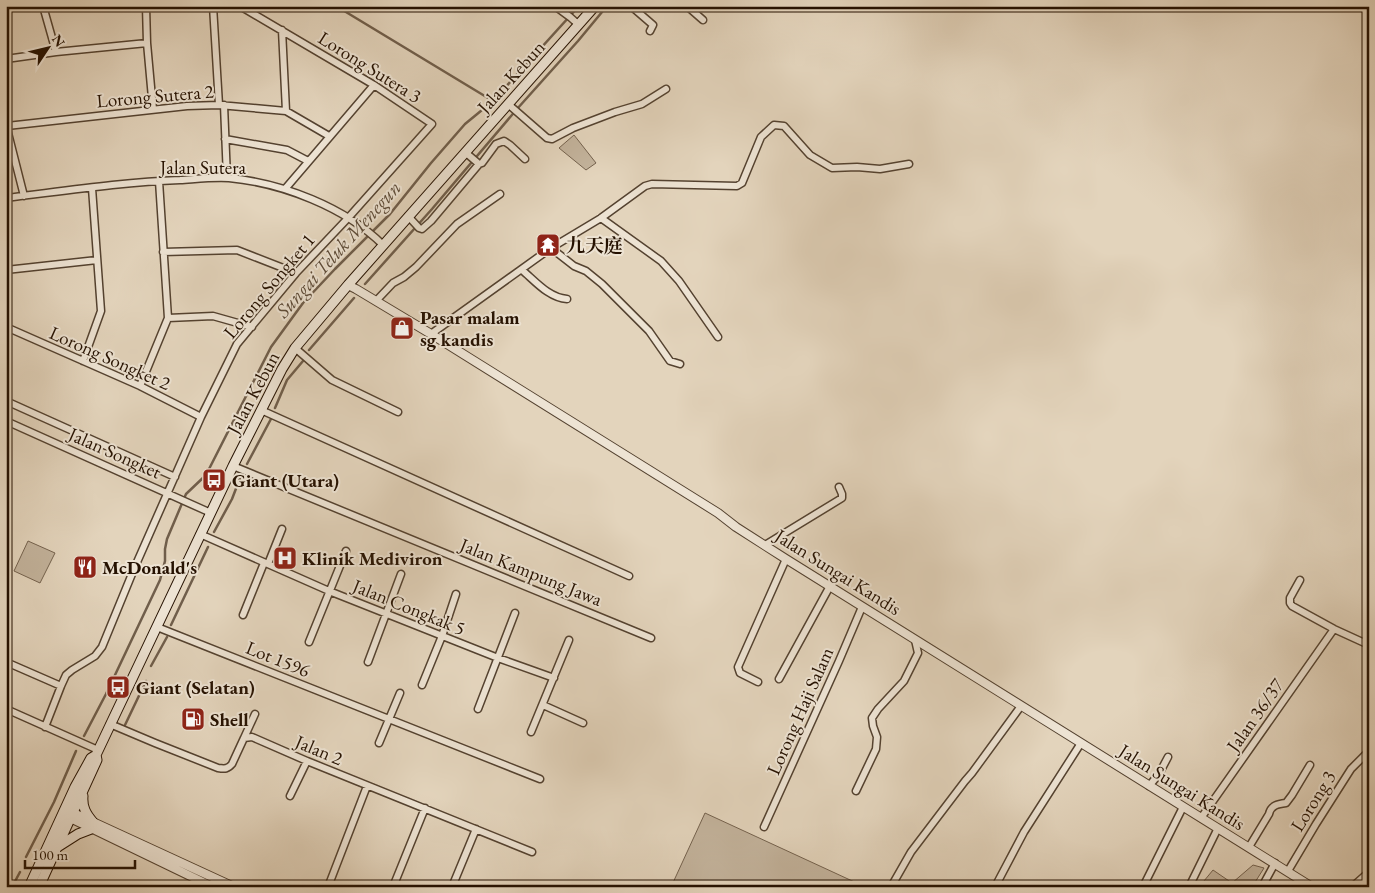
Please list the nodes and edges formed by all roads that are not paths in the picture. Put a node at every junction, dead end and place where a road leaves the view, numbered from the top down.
1 (43, 6) edge
2 (146, 6) edge
3 (213, 6) edge
4 (240, 6) edge
5 (555, 6) edge
6 (631, 6) edge
7 (687, 6) edge
8 (594, 7) edge
9 (703, 20) dead end
10 (579, 25) junction
11 (282, 30) junction
12 (650, 31) dead end
13 (148, 44) junction
14 (56, 52) junction
15 (6, 59) edge
16 (374, 85) junction
17 (666, 89) dead end
18 (222, 105) junction
19 (153, 109) junction
20 (514, 109) junction
21 (286, 111) junction
22 (432, 124) joint
23 (6, 125) edge
24 (329, 136) junction
25 (225, 139) junction
26 (525, 158) dead end
27 (473, 159) junction
28 (308, 161) junction
29 (909, 164) dead end
30 (226, 178) junction
31 (159, 181) junction
32 (92, 188) junction
33 (285, 189) junction
34 (500, 194) dead end
35 (24, 196) junction
36 (6, 198) edge
37 (408, 216) junction
38 (349, 217) junction
39 (601, 218) junction
40 (383, 245) junction
41 (551, 248) junction
42 (163, 252) junction
43 (97, 260) junction
44 (6, 270) edge
45 (522, 270) junction
46 (296, 273) junction
47 (348, 285) junction
48 (567, 300) dead end
49 (376, 301) junction
50 (168, 318) junction
51 (6, 327) edge
52 (252, 327) junction
53 (431, 334) junction
54 (718, 337) dead end
55 (295, 348) junction
56 (83, 361) junction
57 (680, 364) dead end
58 (140, 386) junction
59 (6, 401) edge
60 (261, 410) junction
61 (398, 412) dead end
62 (201, 417) junction
63 (6, 421) edge
64 (233, 466) junction
65 (175, 477) junction
66 (839, 487) dead end
67 (167, 493) junction
68 (210, 513) junction
69 (282, 529) dead end
70 (200, 534) junction
71 (765, 545) junction
72 (346, 551) dead end
73 (786, 559) junction
74 (266, 564) junction
75 (400, 574) dead end
76 (629, 576) dead end
77 (1300, 580) dead end
78 (830, 586) junction
79 (329, 591) junction
80 (456, 594) dead end
81 (862, 607) junction
82 (515, 613) dead end
83 (385, 614) junction
84 (243, 615) dead end
85 (157, 627) junction
86 (1334, 629) junction
87 (442, 636) junction
88 (651, 638) dead end
89 (569, 640) dead end
90 (915, 640) junction
91 (309, 642) dead end
92 (1369, 645) edge
93 (498, 658) junction
94 (6, 662) edge
95 (368, 662) dead end
96 (554, 678) junction
97 (779, 679) dead end
98 (758, 682) dead end
99 (422, 685) dead end
100 (61, 686) junction
101 (400, 693) dead end
102 (542, 705) junction
103 (1021, 706) junction
104 (6, 709) edge
105 (478, 709) dead end
106 (255, 714) dead end
107 (389, 719) junction
108 (583, 723) dead end
109 (110, 724) junction
110 (45, 727) junction
111 (531, 732) dead end
112 (244, 738) junction
113 (379, 743) dead end
114 (1081, 743) junction
115 (1369, 751) edge
116 (97, 753) junction
117 (1168, 757) dead end
118 (307, 761) junction
119 (1310, 765) dead end
120 (540, 779) dead end
121 (367, 786) junction
122 (1149, 786) junction
123 (83, 791) junction
124 (856, 791) dead end
125 (290, 796) dead end
126 (1183, 807) junction
127 (425, 808) junction
128 (68, 814) junction
129 (1201, 818) junction
130 (92, 826) junction
131 (764, 827) dead end
132 (1218, 828) junction
133 (476, 829) junction
134 (1249, 847) junction
135 (56, 848) junction
136 (532, 852) dead end
137 (1275, 863) junction
138 (1288, 871) junction
139 (1369, 872) edge
140 (29, 887) edge
141 (39, 887) edge
142 (212, 887) edge
143 (234, 887) edge
144 (328, 887) edge
145 (393, 887) edge
146 (452, 887) edge
147 (891, 887) edge
148 (995, 887) edge
149 (1143, 887) edge
150 (1190, 887) edge
151 (1262, 887) edge
152 (1312, 887) edge
153 (1352, 887) edge

1 - 14 street
2 - 13 street
3 - 18 street
4 - 11 street, Lorong Sutera 3
5 - 10 street
6 - 12 street
7 - 9 street
8 - 10 main road, Jalan Kebun
10 - 20 main road, Jalan Kebun
11 - 16 street, Lorong Sutera 3
11 - 21 street
13 - 14 street
13 - 19 street
14 - 15 street
16 - 22 street, Lorong Sutera 3
16 - 24 street
17 - 20 street
18 - 19 street, Lorong Sutera 2
18 - 21 street, Lorong Sutera 2
18 - 25 street
19 - 23 street, Lorong Sutera 2
20 - 27 main road, Jalan Kebun
21 - 24 street, Lorong Sutera 2
22 - 38 street, Lorong Songket 1
23 - 35 street
24 - 28 street
25 - 28 street
25 - 30 street
26 - 27 street
27 - 37 main road, Jalan Kebun
27 - 37 street
28 - 33 street
29 - 39 street
30 - 31 street, Jalan Sutera
30 - 33 street, Jalan Sutera
31 - 32 street, Jalan Sutera
31 - 42 street
32 - 35 street, Jalan Sutera
32 - 43 street
33 - 38 street, Jalan Sutera
34 - 49 street
35 - 36 street, Jalan Sutera
37 - 40 main road, Jalan Kebun
38 - 40 street, Jalan Sutera
38 - 46 street, Lorong Songket 1
39 - 41 street
39 - 54 street
40 - 47 main road, Jalan Kebun
41 - 45 street
41 - 57 street
42 - 46 street
42 - 50 street
43 - 44 street
43 - 56 street
45 - 48 street
45 - 53 street
46 - 52 street, Lorong Songket 1
47 - 49 street, Jalan Sungai Kandis
47 - 55 main road, Jalan Kebun
49 - 53 street, Jalan Sungai Kandis
50 - 52 street
50 - 58 street
51 - 56 street, Lorong Songket 2
52 - 62 street, Lorong Songket 1
53 - 71 street, Jalan Sungai Kandis
55 - 60 main road, Jalan Kebun
55 - 61 street
56 - 58 street, Lorong Songket 2
58 - 62 street, Lorong Songket 2
59 - 65 street, Jalan Songket
60 - 64 main road, Jalan Kebun
60 - 76 street
62 - 65 street, Lorong Songket 1
63 - 67 street, Jalan Songket
64 - 68 main road, Jalan Kebun
64 - 88 street, Jalan Kampung Jawa
65 - 67 street, Lorong Songket 1
66 - 71 street
67 - 68 street, Jalan Songket
67 - 100 street, Lorong Songket 1
68 - 70 main road, Jalan Kebun
69 - 74 street
70 - 74 street, Jalan Congkak 5
70 - 85 main road, Jalan Kebun
71 - 73 street, Jalan Sungai Kandis
72 - 79 street
73 - 78 street, Jalan Sungai Kandis
73 - 98 street
74 - 79 street, Jalan Congkak 5
74 - 84 street
75 - 83 street
77 - 86 street
78 - 81 street, Jalan Sungai Kandis
78 - 97 street
79 - 83 street, Jalan Congkak 5
79 - 91 street
80 - 87 street
81 - 90 street, Jalan Sungai Kandis
81 - 131 street, Lorong Haji Salam
82 - 93 street
83 - 87 street, Jalan Congkak 5
83 - 95 street
85 - 107 street, Lot 1596
85 - 109 main road, Jalan Kebun
86 - 92 street
86 - 129 street, Jalan 36/37
87 - 93 street, Jalan Congkak 5
87 - 99 street
89 - 96 street
90 - 103 street, Jalan Sungai Kandis
90 - 124 street
93 - 96 street, Jalan Congkak 5
93 - 105 street
94 - 100 street
96 - 102 street
100 - 110 street, Lorong Songket 1
101 - 107 street
102 - 108 street
102 - 111 street
103 - 114 street, Jalan Sungai Kandis
103 - 147 street
104 - 110 street
106 - 112 street
107 - 113 street
107 - 120 street, Lot 1596
109 - 112 street
109 - 116 main road, Jalan Kebun
110 - 116 street
112 - 118 street, Jalan 2
114 - 122 street, Jalan Sungai Kandis
114 - 148 street
115 - 138 street, Lorong 3
116 - 123 main road, Jalan Kebun
116 - 128 main road, Jalan Kebun
117 - 122 street
118 - 121 street, Jalan 2
118 - 125 street
119 - 134 street
121 - 127 street, Jalan 2
121 - 144 street
122 - 126 street, Jalan Sungai Kandis
123 - 128 main road, Jalan Kebun
123 - 130 main road
126 - 129 street, Jalan Sungai Kandis
126 - 149 street
127 - 133 street, Jalan 2
127 - 145 street
128 - 130 street
128 - 135 main road, Jalan Kebun
128 - 140 main road, Jalan Kebun
129 - 132 street, Jalan Sungai Kandis
130 - 135 main road
130 - 142 street
130 - 143 street
132 - 134 street, Jalan Sungai Kandis
132 - 150 street
133 - 136 street, Jalan 2
133 - 146 street
134 - 137 street, Jalan Sungai Kandis
135 - 141 main road, Jalan Kebun
137 - 138 street, Jalan Sungai Kandis
137 - 151 street
138 - 152 street, Jalan Sungai Kandis
139 - 153 street

